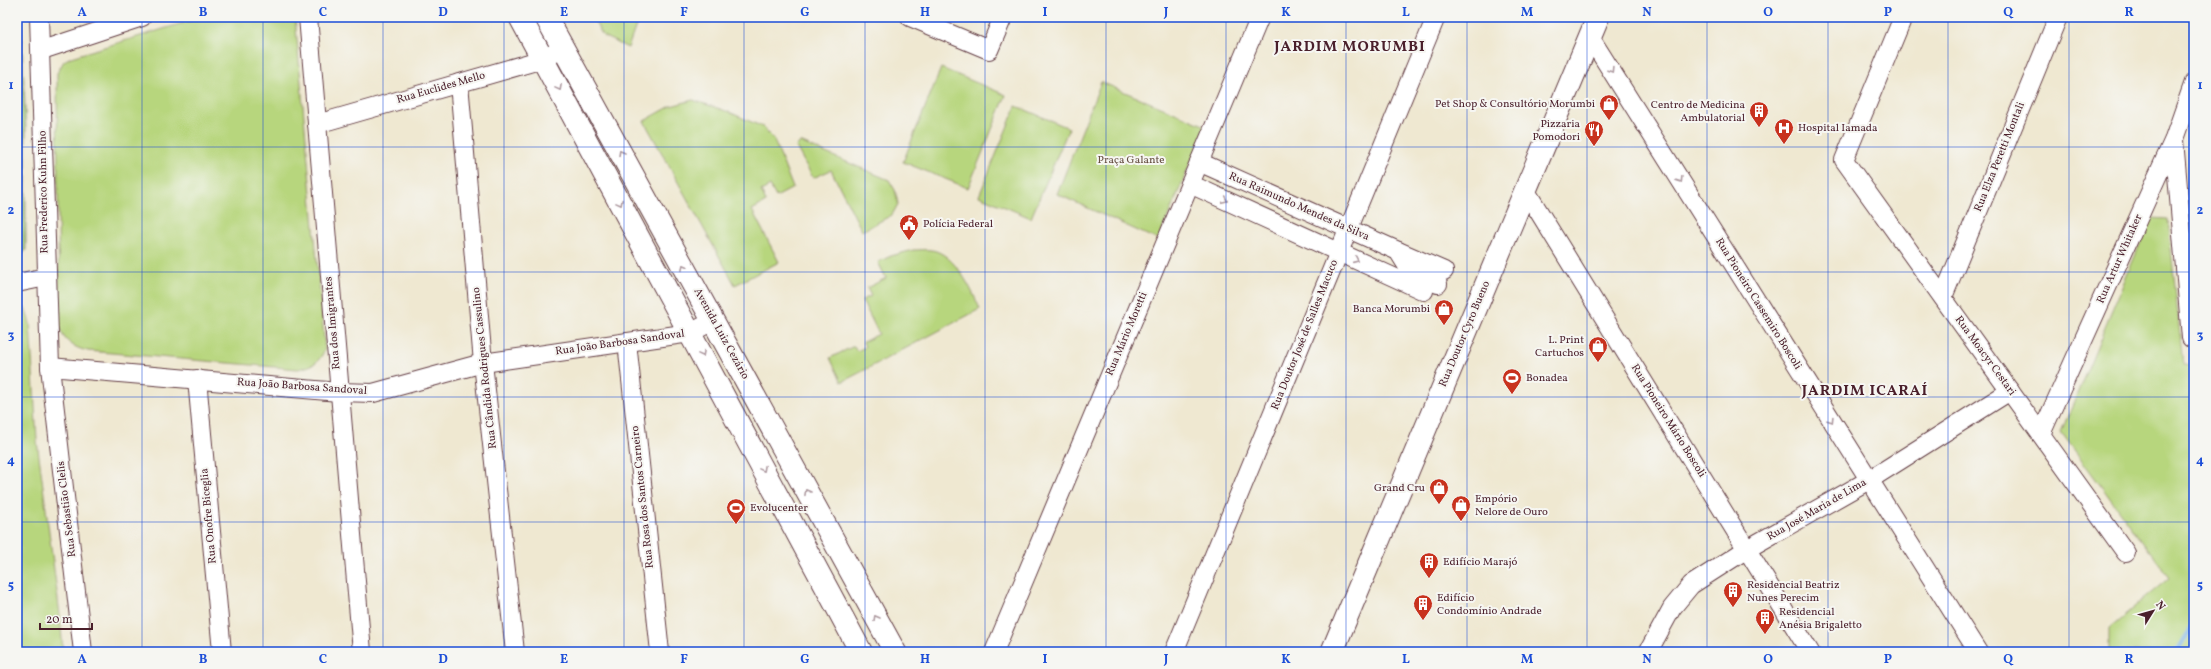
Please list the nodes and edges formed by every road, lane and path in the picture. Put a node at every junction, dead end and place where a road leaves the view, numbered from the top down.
1 (39, 17) edge
2 (142, 17) edge
3 (308, 17) edge
4 (520, 17) edge
5 (546, 17) edge
6 (910, 17) edge
7 (1004, 17) edge
8 (1260, 17) edge
9 (1436, 17) edge
10 (1598, 17) edge
11 (1903, 17) edge
12 (2058, 17) edge
13 (1590, 37) junction
14 (564, 48) junction
15 (42, 50) junction
16 (543, 59) junction
17 (2194, 82) edge
18 (459, 83) junction
19 (318, 124) junction
20 (2174, 139) junction
21 (1199, 162) junction
22 (1190, 184) junction
23 (1259, 189) junction
24 (1526, 190) junction
25 (1249, 211) junction
26 (1348, 229) junction
27 (1339, 252) junction
28 (46, 277) junction
29 (17, 283) edge
30 (1943, 297) junction
31 (713, 321) junction
32 (690, 333) junction
33 (2191, 338) dead end
34 (627, 342) junction
35 (483, 363) junction
36 (50, 367) junction
37 (197, 379) junction
38 (2010, 391) junction
39 (339, 392) junction
40 (2041, 434) junction
41 (1869, 480) junction
42 (1747, 549) junction
43 (2126, 552) dead end
44 (83, 652) edge
45 (222, 652) edge
46 (362, 652) edge
47 (515, 652) edge
48 (660, 652) edge
49 (861, 652) edge
50 (895, 652) edge
51 (994, 652) edge
52 (1174, 652) edge
53 (1332, 652) edge
54 (1648, 652) edge
55 (1810, 652) edge
56 (1978, 652) edge

1 - 15 street, Rua Frederico Kuhn Filho
2 - 15 street
3 - 19 street, Rua dos Imigrantes
4 - 16 street
5 - 14 street, Avenida Luiz Cezário
6 - 7 street
8 - 21 street, Rua Mário Moretti
9 - 26 street, Rua Doutor José de Salles Macuco
10 - 13 street, Rua Doutor Cyro Bueno
11 - 30 street, Rua Moacyr Cestari
12 - 30 street, Rua Elza Peretti Montali
13 - 24 street, Rua Doutor Cyro Bueno
13 -> 41 street, Rua Pioneiro Cassemiro Boscoli
14 - 16 street, Rua Euclides Mello
31 -> 14 street, Avenida Luiz Cezário
15 - 28 street, Rua Frederico Kuhn Filho
16 - 18 street, Rua Euclides Mello
16 -> 32 street
17 - 20 street, Rua Artur Whitaker
18 - 19 street, Rua Euclides Mello
18 - 35 street, Rua Cândida Rodrigues Cassulino
19 - 39 street, Rua dos Imigrantes
20 - 33 street
20 - 40 street, Rua Artur Whitaker
21 - 22 street, Rua Mário Moretti
21 - 23 street, Rua Raimundo Mendes da Silva
22 -> 25 street, Rua Raimundo Mendes da Silva
22 - 51 street, Rua Mário Moretti
23 - 25 street
23 - 26 street, Rua Raimundo Mendes da Silva
24 - 42 street, Rua Pioneiro Mário Boscoli
24 - 53 street, Rua Doutor Cyro Bueno
25 - 27 street, Rua Raimundo Mendes da Silva
26 - 27 street, Rua Doutor José de Salles Macuco
27 -> 26 street, Rua Raimundo Mendes da Silva
27 - 52 street, Rua Doutor José de Salles Macuco
28 - 29 street
28 - 36 street, Rua Frederico Kuhn Filho
30 - 38 street, Rua Moacyr Cestari
31 - 32 street, Rua João Barbosa Sandoval
50 -> 31 street, Avenida Luiz Cezário
32 - 34 street, Rua João Barbosa Sandoval
32 -> 49 street
34 - 35 street, Rua João Barbosa Sandoval
34 - 48 street, Rua Rosa dos Santos Carneiro
35 - 39 street, Rua João Barbosa Sandoval
35 - 47 street, Rua Cândida Rodrigues Cassulino
36 - 37 street, Rua João Barbosa Sandoval
36 - 44 street, Rua Sebastião Clelis
37 - 39 street, Rua João Barbosa Sandoval
37 - 45 street, Rua Onofre Biceglia
38 - 40 street, Rua Moacyr Cestari
38 - 41 street, Rua José Maria de Lima
39 - 46 street, Rua dos Imigrantes
40 - 43 street, Rua Moacyr Cestari
41 - 42 street, Rua José Maria de Lima
41 - 56 street, Rua Pioneiro Cassemiro Boscoli
42 - 54 street, Rua José Maria de Lima
42 - 55 street, Rua Pioneiro Mário Boscoli

